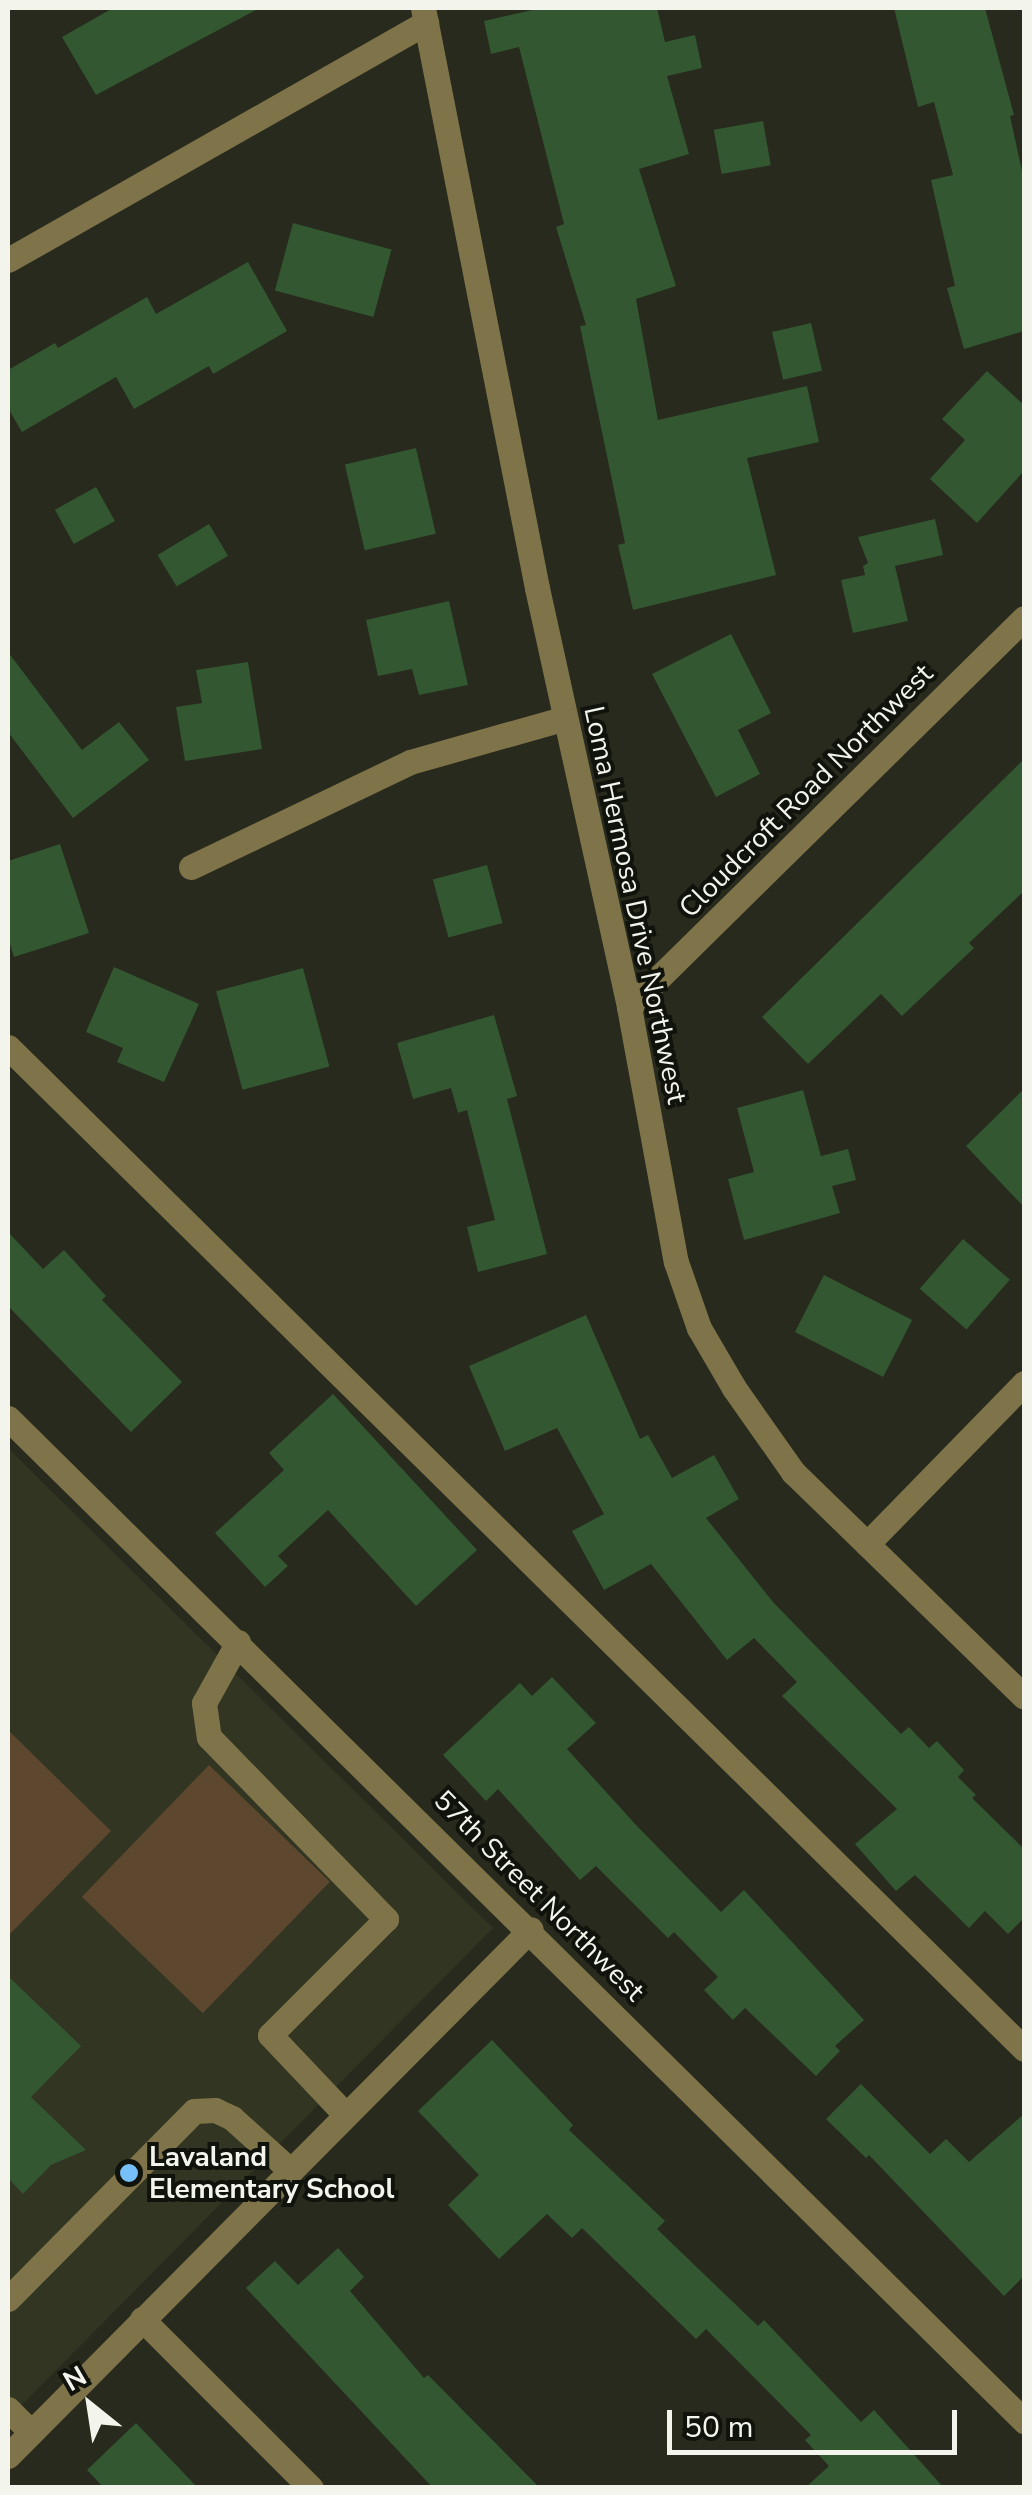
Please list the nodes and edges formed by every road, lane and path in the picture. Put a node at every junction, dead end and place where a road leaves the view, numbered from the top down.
1 (424, 15) edge
2 (8, 260) edge
3 (1024, 618) edge
4 (565, 718) junction
5 (192, 867) dead end
6 (628, 1007) junction
7 (8, 1047) edge
8 (1024, 1383) edge
9 (8, 1418) edge
10 (867, 1544) junction
11 (238, 1642) junction
12 (1024, 1696) edge
13 (531, 1929) junction
14 (1024, 2049) edge
15 (346, 2115) junction
16 (291, 2170) junction
17 (8, 2299) edge
18 (142, 2319) junction
19 (8, 2408) edge
20 (1024, 2421) edge
21 (31, 2432) junction
22 (8, 2456) edge
23 (311, 2488) edge

1 - 2 street
1 - 4 street, Loma Hermosa Drive Northwest
3 - 6 street, Cloudcroft Road Northwest
4 - 5 street
4 - 6 street, Loma Hermosa Drive Northwest
6 - 10 street, Loma Hermosa Drive Northwest
7 - 14 street
8 - 10 street
9 - 11 street, 57th Street Northwest
10 - 12 street, Loma Hermosa Drive Northwest
11 - 13 street, 57th Street Northwest
11 - 15 street
13 - 15 street
13 - 20 street, 57th Street Northwest
15 - 16 street
16 - 17 street
16 - 18 street
18 - 21 street
18 - 23 street
19 - 21 street
21 - 22 street

